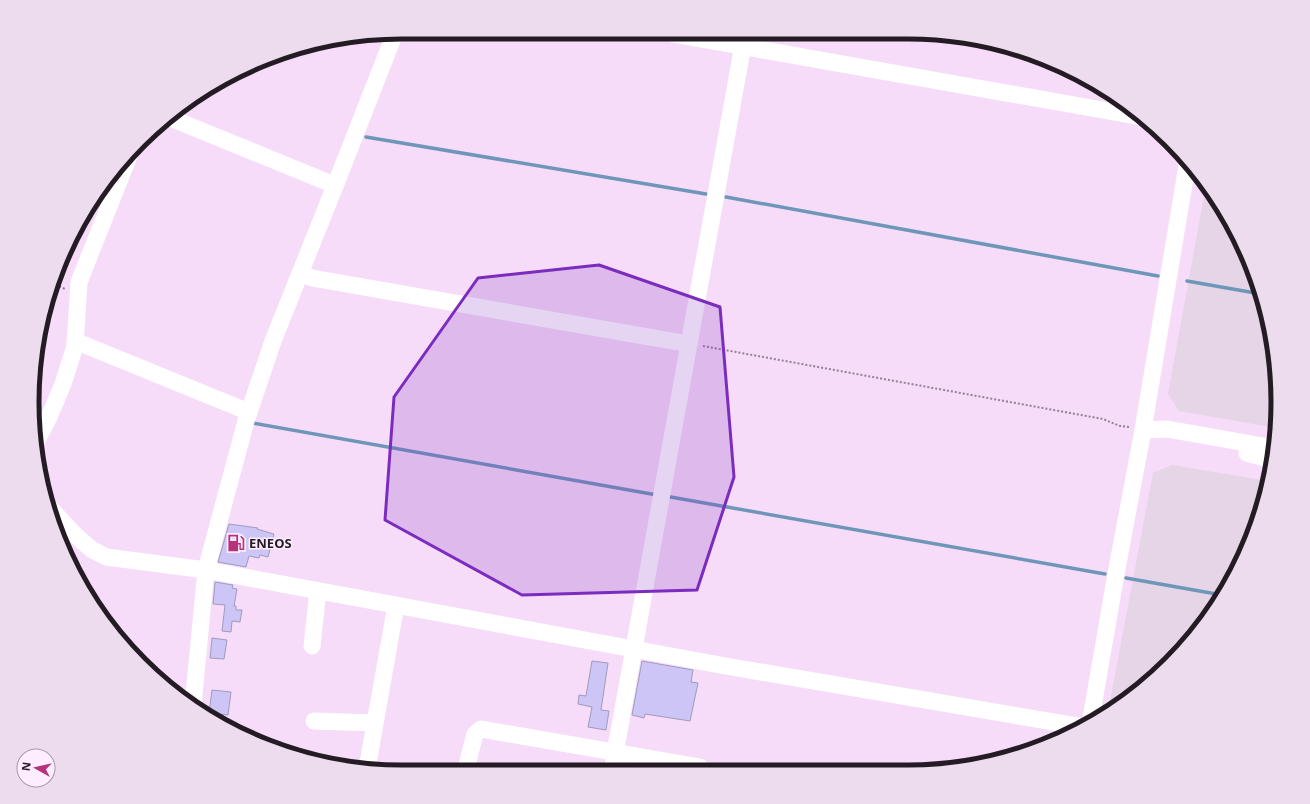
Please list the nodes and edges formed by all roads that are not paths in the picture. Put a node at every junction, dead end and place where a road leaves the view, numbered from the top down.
1 (392, 39) edge
2 (732, 39) edge
3 (744, 40) edge
4 (1130, 115) edge
5 (174, 120) edge
6 (124, 169) edge
7 (1186, 170) edge
8 (335, 186) junction
9 (300, 273) junction
10 (75, 341) junction
11 (688, 344) junction
12 (249, 412) junction
13 (1143, 430) junction
14 (41, 433) edge
15 (1268, 447) edge
16 (1266, 458) edge
17 (57, 516) edge
18 (206, 570) junction
19 (318, 591) junction
20 (396, 605) junction
21 (312, 646) dead end
22 (634, 649) junction
23 (190, 696) edge
24 (1092, 715) edge
25 (314, 721) dead end
26 (375, 723) junction
27 (1074, 725) edge
28 (615, 752) junction
29 (368, 763) edge
30 (467, 765) edge
31 (613, 765) edge
32 (689, 765) edge

1 - 8 street
2 - 3 street
3 - 4 street
3 - 11 street
5 - 8 street
6 - 10 street
7 - 13 street
8 - 9 street
9 - 11 street
9 - 12 street
10 - 12 street
10 - 14 street
11 - 22 street
12 - 18 street
13 - 15 street
13 - 16 street
13 - 24 street
17 - 18 street
18 - 19 street
18 - 23 street
19 - 20 street
19 - 21 street
20 - 22 street
20 - 26 street
22 - 27 street
22 - 28 street
25 - 26 street
26 - 29 street
28 - 30 street
28 - 31 street
28 - 32 street

